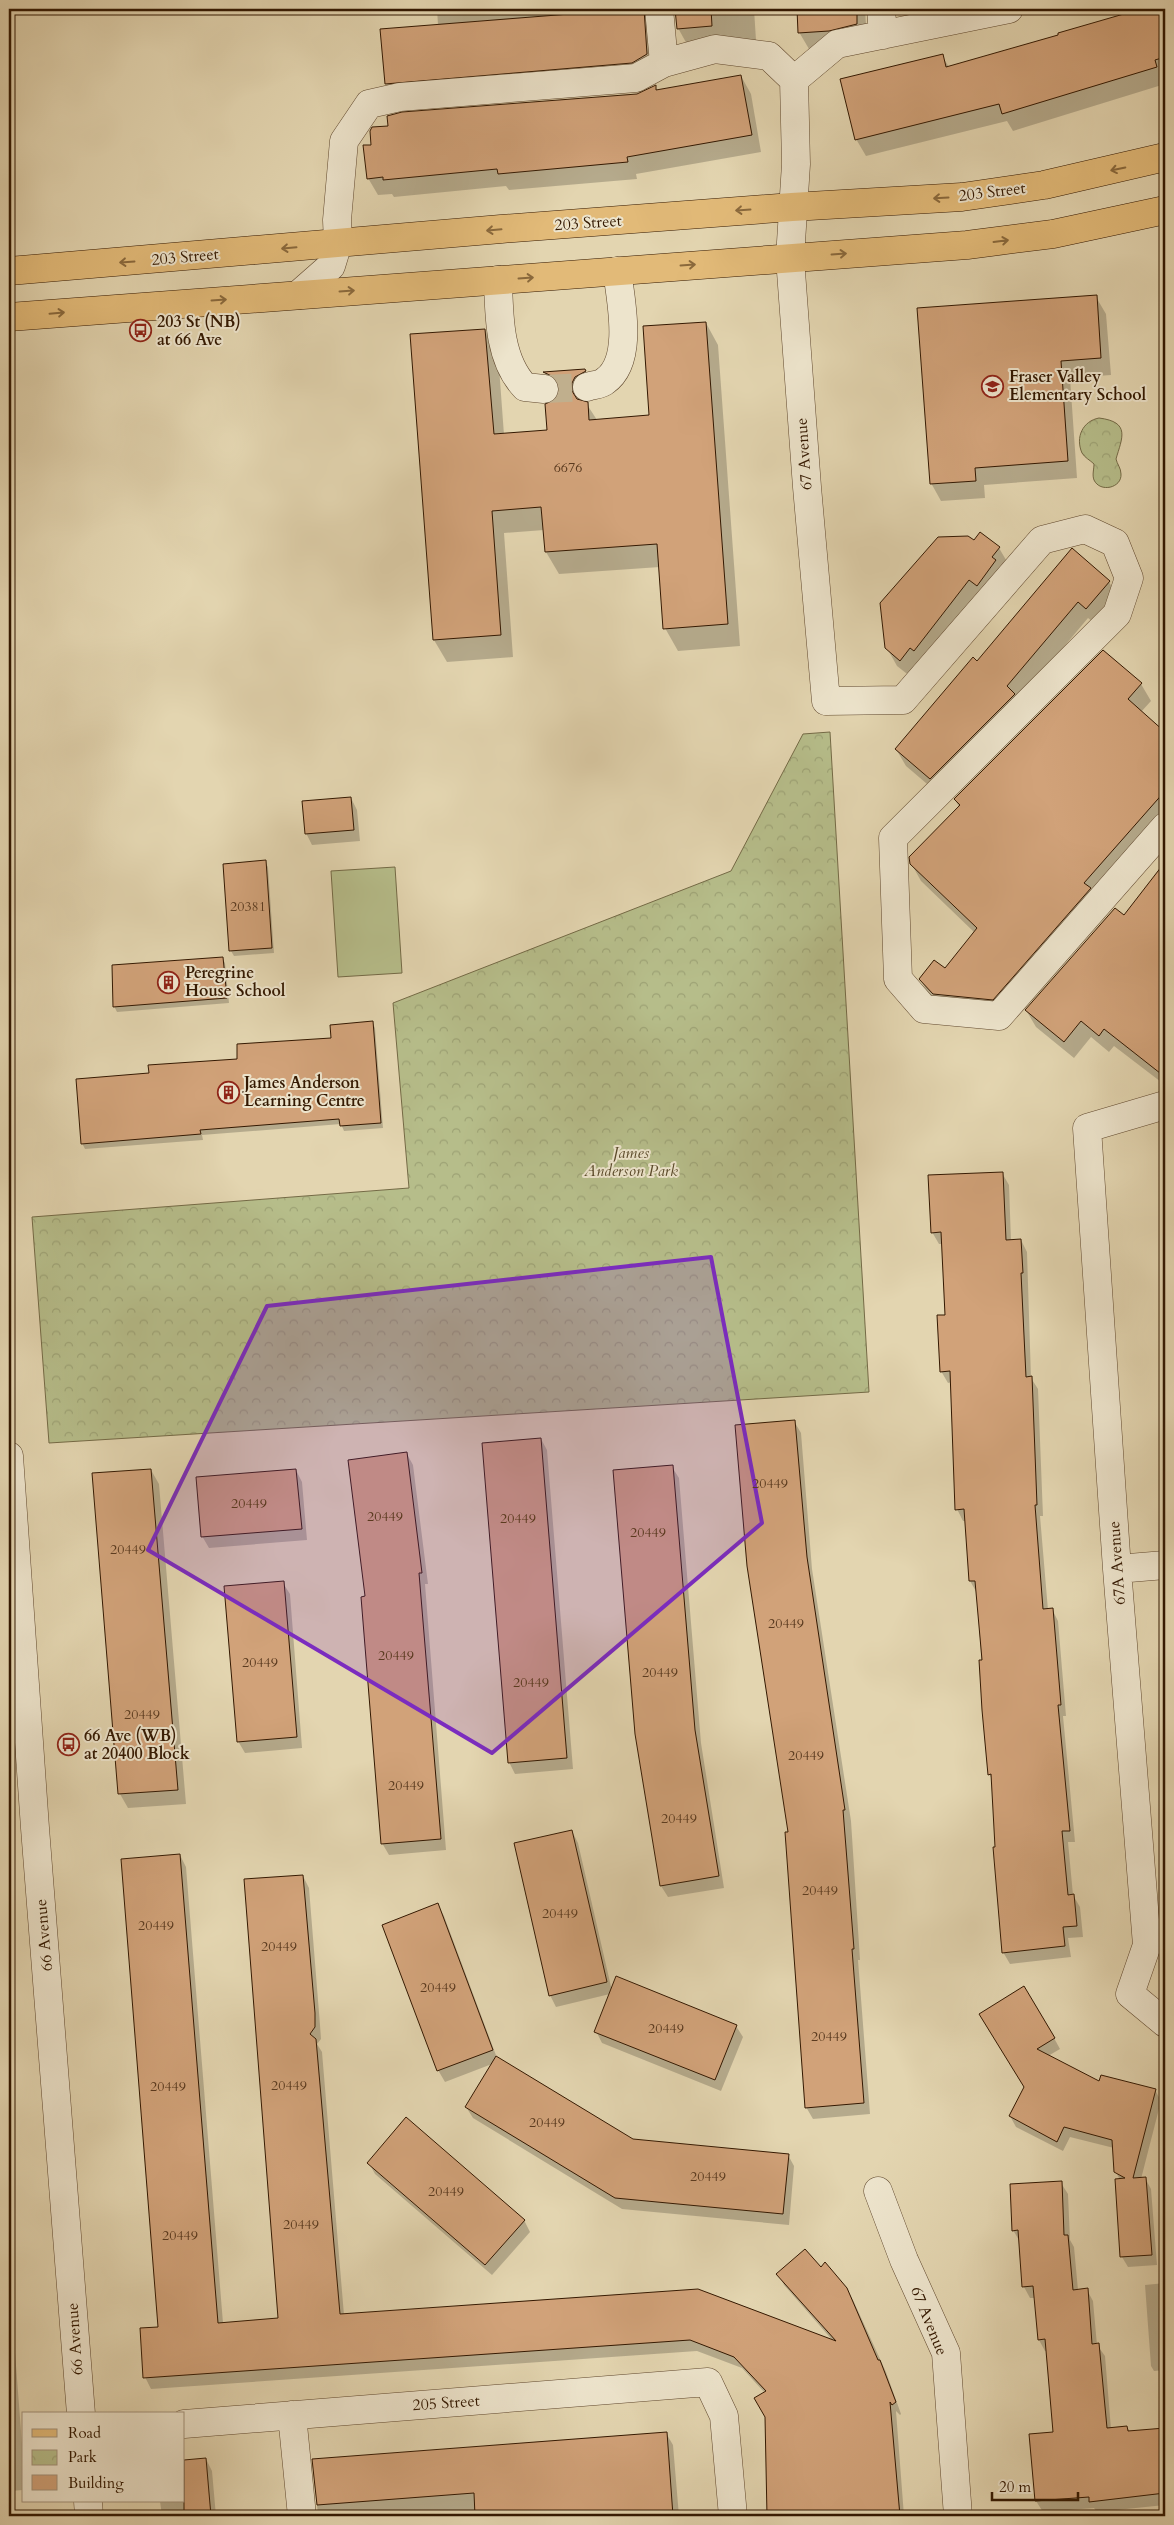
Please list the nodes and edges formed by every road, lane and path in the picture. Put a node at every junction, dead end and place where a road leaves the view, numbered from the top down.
1 (659, 9) edge
2 (1009, 9) edge
3 (882, 22) edge
4 (664, 63) junction
5 (794, 80) junction
6 (1165, 157) edge
7 (792, 207) junction
8 (1165, 210) edge
9 (338, 243) junction
10 (790, 258) junction
11 (9, 271) edge
12 (617, 271) junction
13 (498, 280) junction
14 (298, 295) junction
15 (9, 317) edge
16 (587, 387) tunnel mouth
17 (544, 389) tunnel mouth
18 (1165, 827) edge
19 (1165, 1105) edge
20 (9, 1456) edge
21 (1165, 1565) edge
22 (1117, 1569) junction
23 (1156, 1944) edge
24 (1165, 2023) edge
25 (878, 2191) dead end
26 (81, 2412) edge
27 (292, 2415) junction
28 (185, 2424) edge
29 (88, 2502) edge
30 (89, 2516) edge
31 (302, 2516) edge
32 (733, 2516) edge
33 (958, 2516) edge

1 - 4 street
2 - 3 street
3 - 5 street
4 - 5 street
4 - 9 street
5 - 7 street, 67 Avenue
6 -> 7 main road, 203 Street
7 -> 9 main road, 203 Street
7 - 10 street, 67 Avenue
10 -> 8 main road
9 -> 11 main road, 203 Street
9 - 14 street
12 -> 10 main road
10 - 18 street, 67 Avenue
13 -> 12 main road
12 - 16 street
14 -> 13 main road
13 - 17 street
15 -> 14 main road
19 - 22 street, 67A Avenue
20 - 26 street, 66 Avenue
21 - 22 street
22 - 23 street, 67A Avenue
23 - 24 street, 67A Avenue
25 - 33 street, 67 Avenue
27 - 28 street, 205 Street
27 - 31 street
27 - 32 street, 205 Street
29 - 30 street

